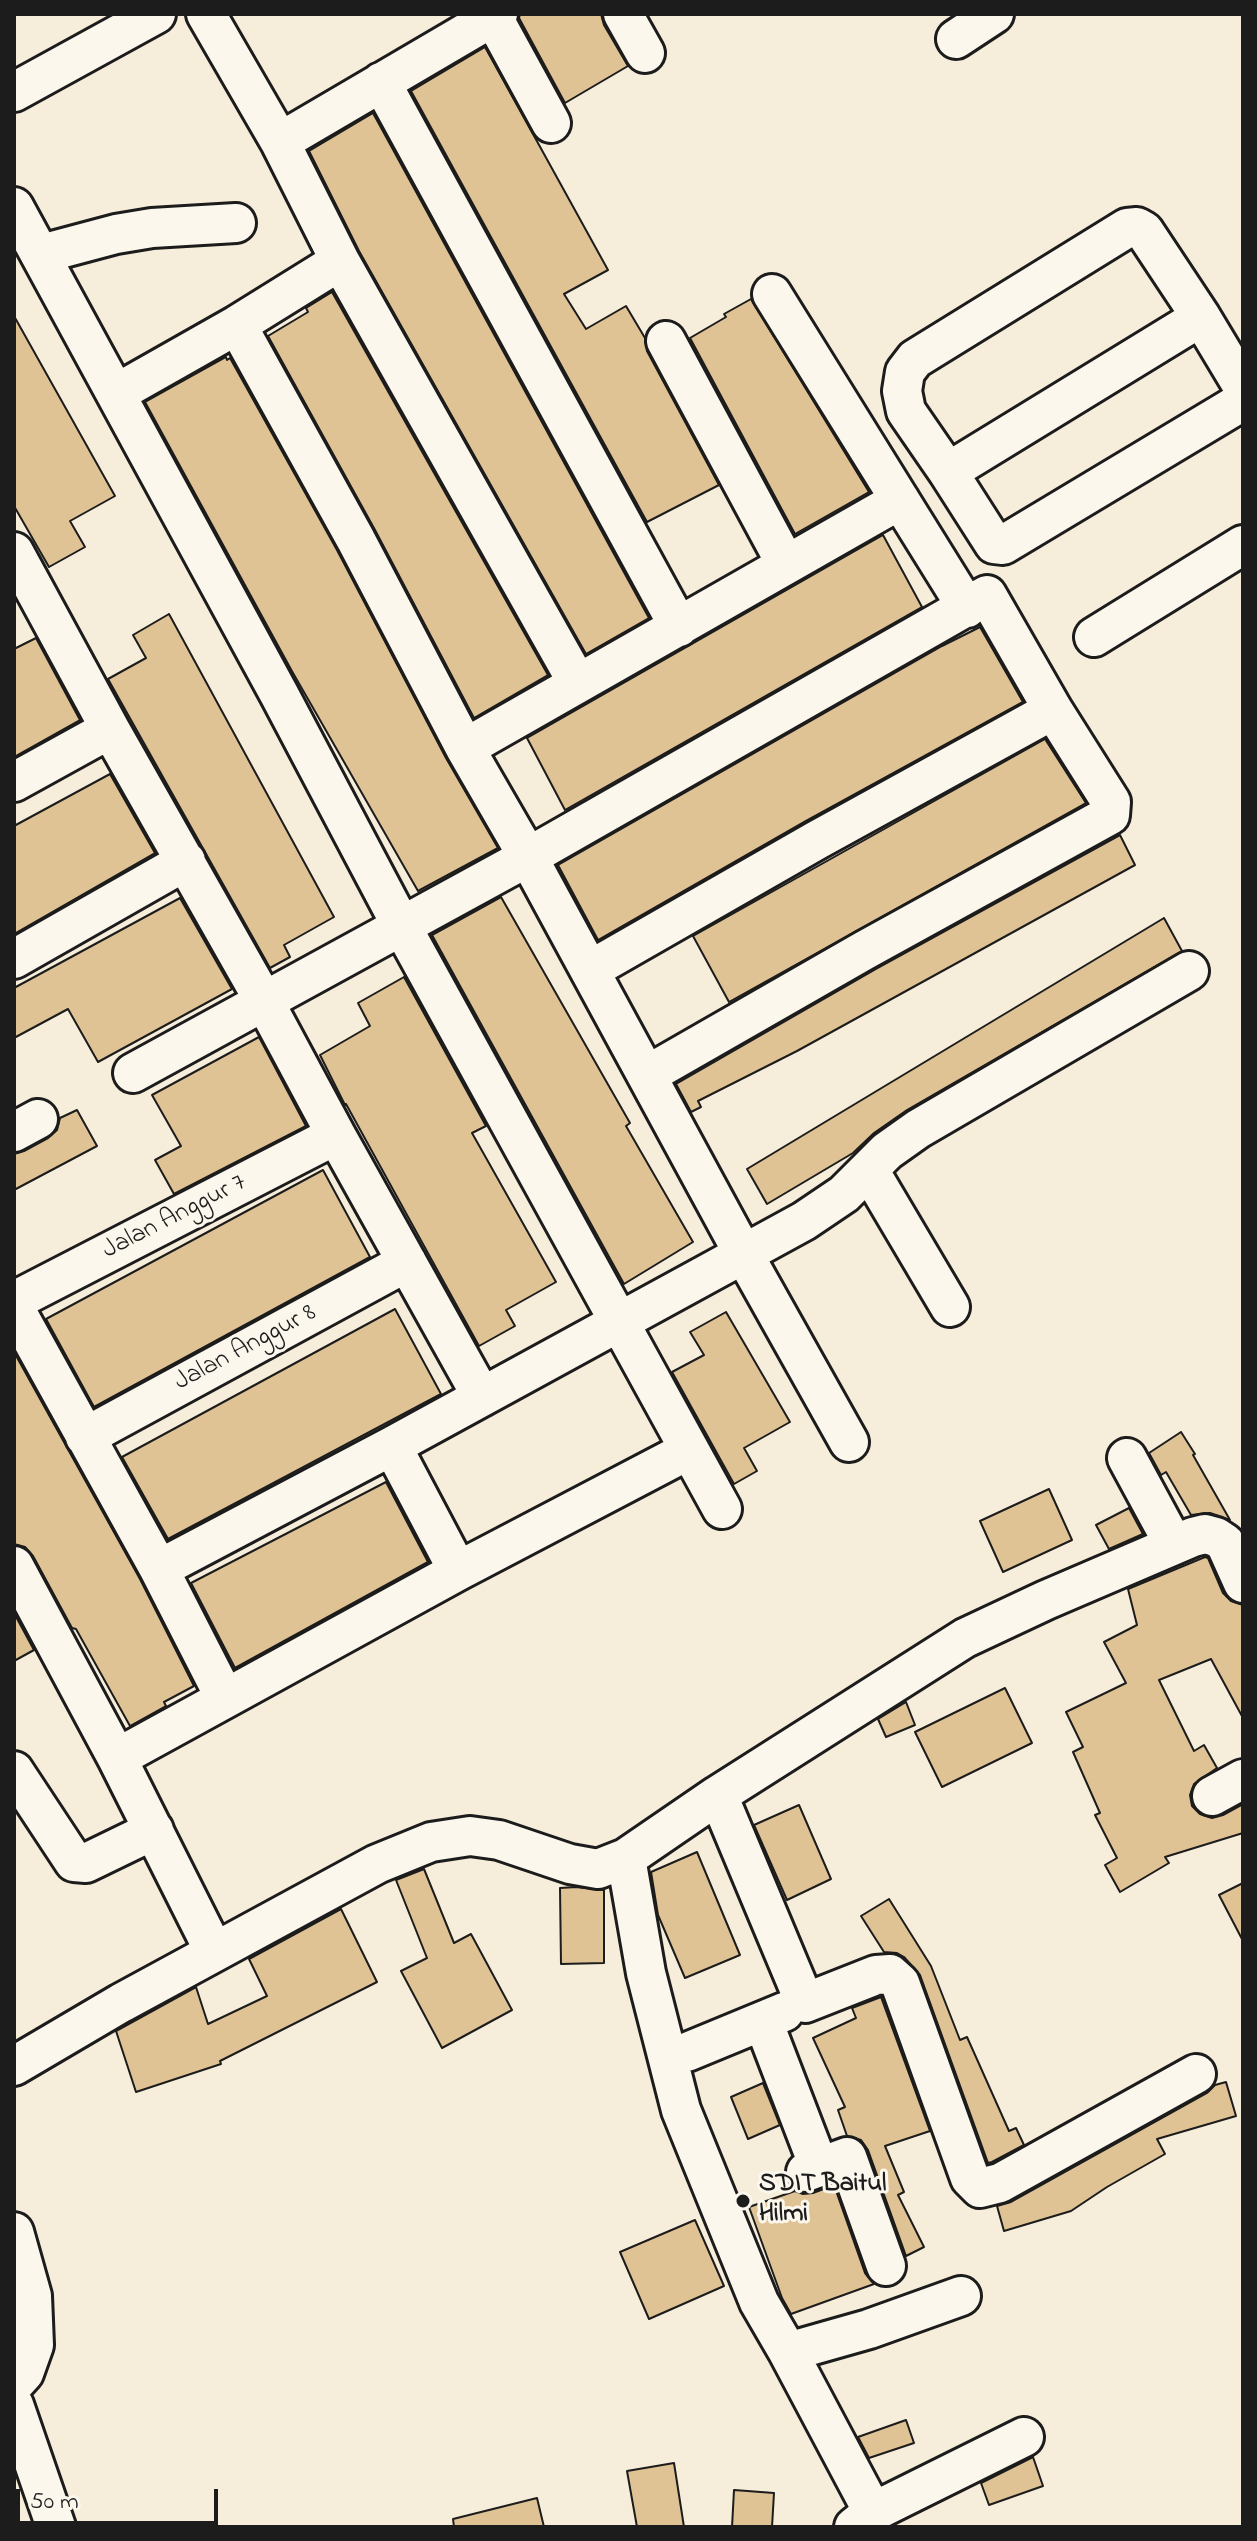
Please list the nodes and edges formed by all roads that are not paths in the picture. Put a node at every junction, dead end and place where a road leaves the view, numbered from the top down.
1 (156, 14) edge
2 (206, 14) edge
3 (623, 14) edge
4 (994, 14) edge
5 (496, 15) edge
6 (956, 39) dead end
7 (645, 53) dead end
8 (381, 82) junction
9 (14, 92) edge
10 (551, 123) dead end
11 (280, 142) junction
12 (14, 207) edge
13 (236, 223) dead end
14 (41, 254) junction
15 (340, 261) junction
16 (772, 294) dead end
17 (1201, 317) junction
18 (237, 325) junction
19 (666, 341) dead end
20 (1243, 387) edge
21 (117, 393) junction
22 (1243, 401) edge
23 (948, 472) junction
24 (900, 500) junction
25 (1243, 545) edge
26 (14, 552) edge
27 (786, 564) junction
28 (967, 608) junction
29 (27, 610) edge
30 (679, 627) junction
31 (1094, 637) dead end
32 (577, 682) junction
33 (1053, 710) junction
34 (110, 729) junction
35 (465, 748) junction
36 (14, 782) edge
37 (528, 857) junction
38 (186, 861) junction
39 (401, 925) junction
40 (14, 959) edge
41 (590, 970) junction
42 (1189, 971) dead end
43 (264, 1001) junction
44 (133, 1073) dead end
45 (647, 1075) junction
46 (336, 1135) junction
47 (869, 1170) junction
48 (743, 1253) junction
49 (407, 1262) junction
50 (14, 1304) edge
51 (950, 1307) dead end
52 (618, 1320) junction
53 (482, 1397) junction
54 (85, 1437) junction
55 (849, 1442) dead end
56 (392, 1446) junction
57 (689, 1450) junction
58 (1127, 1458) dead end
59 (722, 1509) dead end
60 (1174, 1545) junction
61 (14, 1566) edge
62 (159, 1569) junction
63 (458, 1571) junction
64 (1243, 1583) edge
65 (225, 1698) junction
66 (117, 1758) junction
67 (14, 1771) edge
68 (718, 1795) junction
69 (154, 1830) junction
70 (626, 1858) junction
71 (214, 1951) junction
72 (805, 2003) junction
73 (763, 2021) junction
74 (687, 2052) dead end
75 (14, 2066) edge
76 (1196, 2074) dead end
77 (14, 2232) edge
78 (886, 2266) dead end
79 (961, 2296) dead end
80 (788, 2352) junction
81 (14, 2384) edge
82 (14, 2405) edge
83 (1024, 2437) dead end
84 (863, 2520) edge
85 (56, 2527) edge

1 - 9 street
2 - 11 street
3 - 7 street
4 - 6 street
5 - 8 street
5 - 10 street
8 - 11 street
8 - 30 street
11 - 15 street
12 - 14 street
13 - 14 street
14 - 21 street
15 - 18 street
15 - 32 street
16 - 24 street
17 - 20 street
17 - 23 street
17 - 23 street
18 - 21 street
18 - 35 street
19 - 27 street
21 - 39 street
22 - 23 street
24 - 27 street
24 - 28 street
25 - 31 street
26 - 29 street
27 - 30 street
28 - 33 street
28 - 37 street
29 - 34 street
30 - 32 street
32 - 35 street
33 - 41 street
33 - 45 street
34 - 36 street
34 - 38 street
35 - 37 street
37 - 39 street
37 - 41 street
38 - 40 street
38 - 43 street
39 - 43 street
39 - 52 street
41 - 45 street
42 - 47 street
43 - 44 street
43 - 46 street
45 - 48 street
46 - 49 street
46 - 50 street, Jalan Anggur 7
47 - 48 street
47 - 51 street
48 - 52 street
48 - 55 street
49 - 53 street
49 - 54 street, Jalan Anggur 8
50 - 54 street
52 - 53 street
52 - 57 street
53 - 56 street
54 - 62 street
56 - 62 street
56 - 63 street
57 - 59 street
57 - 63 street
58 - 60 street
60 - 64 street
60 - 68 street
61 - 66 street
62 - 65 street
63 - 65 street
65 - 66 street
66 - 69 street
67 - 69 street
68 - 70 street
68 - 72 street
69 - 71 street
70 - 71 street
70 - 80 street
71 - 75 street
72 - 73 street
72 - 76 street
73 - 74 street
73 - 78 street
77 - 81 street
79 - 80 street
80 - 84 street
82 - 85 street
83 - 84 street

